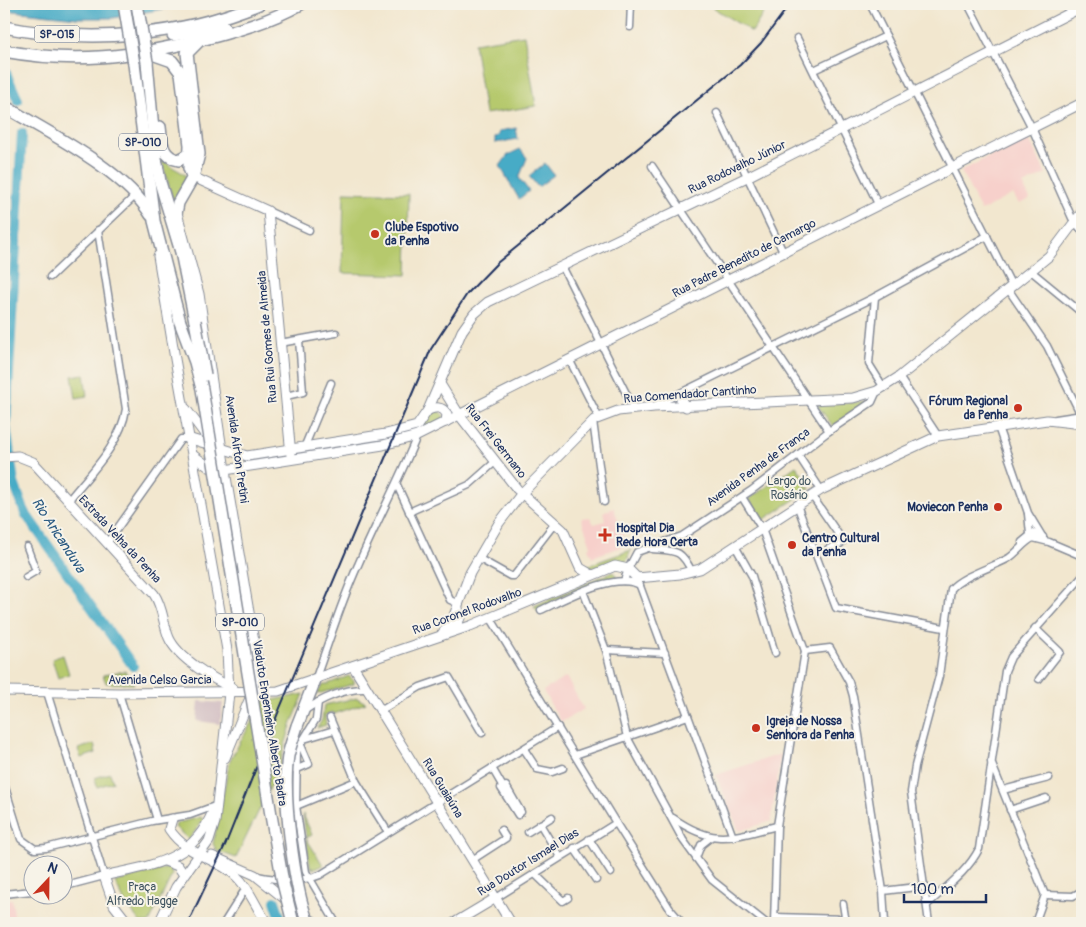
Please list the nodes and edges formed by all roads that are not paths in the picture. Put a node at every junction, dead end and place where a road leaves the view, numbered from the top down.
1 (124, 4) edge
2 (137, 4) edge
3 (259, 4) edge
4 (301, 4) edge
5 (631, 4) edge
6 (870, 4) edge
7 (968, 4) edge
8 (1082, 7) edge
9 (267, 21) junction
10 (4, 27) edge
11 (630, 27) dead end
12 (132, 34) junction
13 (886, 36) junction
14 (797, 38) dead end
15 (200, 40) junction
16 (4, 51) edge
17 (993, 53) junction
18 (147, 58) junction
19 (814, 70) junction
20 (914, 93) junction
21 (4, 100) edge
22 (1082, 103) edge
23 (4, 106) edge
24 (152, 108) junction
25 (717, 113) dead end
26 (21, 114) junction
27 (843, 128) junction
28 (1032, 128) junction
29 (190, 154) junction
30 (652, 166) dead end
31 (953, 169) junction
32 (193, 176) junction
33 (747, 177) junction
34 (136, 195) junction
35 (878, 204) junction
36 (177, 210) junction
37 (680, 210) junction
38 (268, 211) junction
39 (1082, 212) edge
40 (154, 221) junction
41 (1075, 223) junction
42 (173, 227) junction
43 (98, 230) junction
44 (309, 230) dead end
45 (1082, 231) edge
46 (157, 233) junction
47 (987, 236) junction
48 (179, 247) junction
49 (783, 252) junction
50 (562, 266) junction
51 (1031, 271) junction
52 (194, 274) junction
53 (50, 277) dead end
54 (729, 280) junction
55 (1010, 287) junction
56 (875, 297) junction
57 (1082, 313) edge
58 (336, 333) dead end
59 (299, 340) junction
60 (280, 343) junction
61 (602, 345) junction
62 (773, 347) junction
63 (570, 361) junction
64 (899, 377) junction
65 (331, 383) dead end
66 (440, 384) junction
67 (880, 390) junction
68 (684, 392) junction
69 (286, 396) junction
70 (810, 401) junction
71 (184, 404) junction
72 (654, 406) junction
73 (686, 407) junction
74 (634, 409) junction
75 (428, 410) junction
76 (460, 416) junction
77 (1082, 418) edge
78 (596, 420) junction
79 (446, 422) junction
80 (998, 427) junction
81 (829, 430) junction
82 (220, 431) junction
83 (417, 436) junction
84 (938, 436) junction
85 (191, 439) junction
86 (304, 448) junction
87 (222, 450) junction
88 (290, 450) junction
89 (798, 455) junction
90 (194, 456) junction
91 (4, 457) edge
92 (292, 461) junction
93 (495, 462) junction
94 (226, 470) junction
95 (397, 485) junction
96 (821, 490) junction
97 (522, 493) junction
98 (812, 496) junction
99 (742, 497) junction
100 (68, 501) junction
101 (604, 502) dead end
102 (798, 505) junction
103 (410, 512) junction
104 (1028, 513) junction
105 (555, 523) junction
106 (762, 529) junction
107 (1030, 534) junction
108 (1042, 536) junction
109 (1049, 542) junction
110 (107, 543) junction
111 (735, 546) junction
112 (27, 547) dead end
113 (1021, 548) junction
114 (650, 549) junction
115 (828, 549) dead end
116 (1082, 556) edge
117 (478, 558) junction
118 (628, 569) junction
119 (692, 572) junction
120 (592, 575) junction
121 (26, 576) dead end
122 (1082, 577) edge
123 (640, 580) junction
124 (624, 581) junction
125 (464, 589) junction
126 (583, 591) junction
127 (447, 594) junction
128 (459, 606) junction
129 (541, 610) dead end
130 (490, 617) junction
131 (944, 628) junction
132 (1036, 628) junction
133 (454, 631) junction
134 (440, 636) junction
135 (606, 650) junction
136 (805, 650) junction
137 (665, 653) junction
138 (775, 653) dead end
139 (353, 666) junction
140 (229, 667) junction
141 (1040, 679) dead end
142 (315, 680) junction
143 (220, 683) junction
144 (362, 687) junction
145 (229, 690) junction
146 (4, 691) edge
147 (47, 692) junction
148 (119, 693) junction
149 (209, 693) junction
150 (248, 693) junction
151 (318, 702) junction
152 (303, 711) junction
153 (380, 711) junction
154 (688, 716) junction
155 (227, 717) junction
156 (330, 718) dead end
157 (558, 727) junction
158 (239, 728) junction
159 (334, 730) junction
160 (482, 733) dead end
161 (627, 737) junction
162 (302, 741) junction
163 (524, 749) junction
164 (575, 755) junction
165 (991, 762) junction
166 (222, 768) junction
167 (492, 768) junction
168 (563, 768) dead end
169 (295, 770) junction
170 (1049, 778) dead end
171 (356, 781) junction
172 (4, 784) edge
173 (1003, 790) junction
174 (1046, 798) dead end
175 (217, 802) junction
176 (437, 803) junction
177 (296, 806) junction
178 (1010, 810) junction
179 (520, 813) dead end
180 (552, 817) dead end
181 (672, 817) junction
182 (172, 819) junction
183 (157, 820) junction
184 (616, 823) junction
185 (540, 824) junction
186 (777, 826) junction
187 (501, 830) dead end
188 (388, 832) junction
189 (528, 832) dead end
190 (91, 836) junction
191 (711, 837) junction
192 (732, 837) junction
193 (590, 839) junction
194 (190, 847) junction
195 (574, 848) junction
196 (201, 854) junction
197 (560, 857) junction
198 (696, 858) junction
199 (472, 860) junction
200 (164, 861) junction
201 (535, 874) junction
202 (611, 874) dead end
203 (184, 875) junction
204 (255, 875) junction
205 (104, 876) junction
206 (309, 879) junction
207 (596, 880) dead end
208 (72, 884) edge
209 (925, 886) junction
210 (246, 888) junction
211 (1082, 890) edge
212 (883, 891) junction
213 (22, 892) edge
214 (4, 894) edge
215 (1045, 895) junction
216 (496, 898) junction
217 (568, 898) dead end
218 (843, 904) dead end
219 (928, 904) junction
220 (775, 920) edge
221 (845, 921) edge
222 (128, 923) edge
223 (159, 923) edge
224 (224, 923) edge
225 (267, 923) edge
226 (293, 923) edge
227 (299, 923) edge
228 (308, 923) edge
229 (315, 923) edge
230 (336, 923) edge
231 (454, 923) edge
232 (511, 923) edge
233 (682, 923) edge
234 (766, 923) edge
235 (885, 923) edge
236 (929, 923) edge
237 (1035, 923) edge

1 - 40 highway, SP-010, bridge
2 - 18 highway, SP-010, bridge
3 - 12 highway, SP-015
4 - 9 highway
5 - 11 street
6 - 13 street
7 - 17 street
8 - 17 main road, Rua Rodovalho Júnior
9 - 12 highway
9 - 15 highway
10 - 12 highway, SP-015
13 - 19 street
13 - 20 street
14 - 19 street
15 - 18 highway
15 - 32 highway
16 - 18 highway
17 - 20 main road, Rua Rodovalho Júnior
17 - 28 street
18 - 24 highway, SP-010
18 - 29 highway
19 - 27 street
20 - 27 main road, Rua Rodovalho Júnior
20 - 31 street
21 - 26 highway
22 - 28 main road, Rua Padre Benedito de Camargo
23 - 26 highway
24 - 29 highway
24 - 42 highway, SP-010
25 - 33 street
26 - 34 highway
27 - 33 main road, Rua Rodovalho Júnior
27 - 35 street
28 - 31 main road, Rua Padre Benedito de Camargo
28 - 41 street
29 - 32 highway
30 - 37 street
31 - 35 main road, Rua Padre Benedito de Camargo
31 - 47 street
32 - 36 highway
32 - 38 main road
33 - 37 main road, Rua Rodovalho Júnior
33 - 49 street
34 - 40 highway
34 - 43 street
35 - 49 main road, Rua Padre Benedito de Camargo
36 - 42 highway
36 - 52 main road, Avenida Aírton Pretini
37 - 50 main road, Rua Rodovalho Júnior
37 - 54 street
38 - 44 street
38 - 60 main road, Rua Rui Gomes de Almeida
39 - 41 main road
40 - 46 highway, SP-010
41 - 45 street
41 - 51 main road
42 - 48 highway, SP-010
43 - 53 street
43 - 100 street
46 - 71 main road
46 - 226 highway, Viaduto Engenheiro Alberto Badra / SP-010, bridge
47 - 55 street
47 - 56 street
48 - 52 highway
48 - 227 highway, Viaduto Engenheiro Alberto Badra / SP-010, bridge
49 - 54 main road, Rua Padre Benedito de Camargo
50 - 61 street
50 - 66 main road, Rua Rodovalho Júnior
51 - 55 main road
51 - 57 street
52 - 82 main road, Avenida Aírton Pretini
54 - 61 main road, Rua Padre Benedito de Camargo
54 - 62 street
55 - 64 main road
55 - 77 street
56 - 62 street
56 - 67 street
58 - 59 street
59 - 60 street
59 - 69 street
60 - 69 main road, Rua Rui Gomes de Almeida
61 - 63 main road, Rua Padre Benedito de Camargo
61 - 74 street
62 - 68 street
62 - 70 street
63 - 76 main road, Rua Padre Benedito de Camargo
63 - 78 street
64 - 67 main road, Rua Comendador Cantinho
64 - 84 street
65 - 86 street
66 - 75 main road, Rua Rodovalho Júnior
66 - 76 main road, Rua Frei Germano
67 - 70 main road, Rua Comendador Cantinho
67 - 81 street, Avenida Penha de França
68 - 72 street
68 - 73 main road
69 - 88 main road, Rua Rui Gomes de Almeida
70 - 73 main road, Rua Comendador Cantinho
70 - 81 street
71 - 82 main road
71 - 85 main road
72 - 73 main road, Rua Comendador Cantinho
72 - 74 main road, Rua Comendador Cantinho
74 - 78 main road, Rua Comendador Cantinho
75 - 79 main road
75 - 86 main road, Rua Rodovalho Júnior
76 - 79 main road, Rua Padre Benedito de Camargo
76 - 93 main road, Rua Frei Germano
77 - 80 main road
78 - 97 main road
78 - 101 street
79 - 83 main road, Rua Padre Benedito de Camargo
80 - 84 main road
80 - 104 street
81 - 89 street, Avenida Penha de França
82 - 87 main road, Avenida Aírton Pretini
83 - 92 main road, Rua Padre Benedito de Camargo
83 - 95 street
84 - 96 main road
85 - 87 main road, Rua Rodovalho Júnior
85 - 90 main road
85 - 110 street
86 - 88 main road, Rua Rodovalho Júnior
87 - 88 main road, Rua Rodovalho Júnior
87 - 94 main road, Avenida Aírton Pretini
88 - 92 main road, Rua Rui Gomes de Almeida
89 - 96 street
89 - 99 street, Avenida Penha de França
90 - 94 main road
90 - 140 main road
91 - 100 main road, Estrada Velha da Penha
92 - 94 main road, Rua Padre Benedito de Camargo
93 - 97 main road, Rua Frei Germano
93 - 103 street
94 - 150 main road, Avenida Aírton Pretini
95 - 103 street
95 - 142 street
96 - 98 main road
97 - 105 main road, Rua Frei Germano
97 - 117 main road
98 - 102 main road
98 - 115 street
99 - 106 street
99 - 114 street, Avenida Penha de França
100 - 110 main road, Estrada Velha da Penha
102 - 106 main road
102 - 131 street
103 - 127 street
104 - 107 street
104 - 108 street
105 - 117 street
105 - 120 main road, Rua Frei Germano
106 - 111 main road
106 - 136 street
107 - 108 street
107 - 113 street
108 - 109 street
109 - 113 street
109 - 116 street
110 - 143 main road, Estrada Velha da Penha
111 - 119 main road
111 - 138 street
112 - 121 street
113 - 131 street
114 - 118 street, Avenida Penha de França
114 - 119 street
117 - 125 main road
118 - 120 main road, Rua Coronel Rodovalho
118 - 123 main road
118 - 124 street
119 - 123 main road
120 - 130 main road, Rua Coronel Rodovalho
122 - 132 street
123 - 124 street
123 - 137 street
124 - 126 street
125 - 127 street
125 - 128 main road
126 - 129 street
126 - 135 street
127 - 128 street
128 - 133 main road
128 - 134 main road
130 - 133 main road, Rua Coronel Rodovalho
130 - 157 street
131 - 209 street
132 - 141 street
132 - 165 street
133 - 134 main road, Rua Coronel Rodovalho
134 - 139 main road, Rua Coronel Rodovalho
135 - 137 street
135 - 161 street
136 - 186 street
136 - 212 street
137 - 154 street
139 - 142 main road, Rua Coronel Rodovalho
139 - 144 main road, Rua Guaiaúna
140 - 143 main road
140 - 145 main road
142 - 150 main road
142 - 152 highway
143 - 145 main road, Estrada Velha da Penha
143 - 149 main road
144 - 151 street
144 - 153 main road, Rua Guaiaúna
145 - 149 main road, Avenida Celso Garcia
145 - 150 main road, Estrada Velha da Penha
145 - 155 main road
146 - 147 main road, Avenida Celso Garcia
147 - 148 main road, Avenida Celso Garcia
147 - 190 street
148 - 149 main road, Avenida Celso Garcia
148 - 183 street
150 - 158 main road, Avenida Aírton Pretini
151 - 152 street
151 - 162 street
152 - 228 highway, bridge
153 - 160 street
153 - 176 main road, Rua Guaiaúna
154 - 161 street
154 - 192 street
155 - 158 main road
155 - 166 main road
156 - 159 street
157 - 163 street
157 - 164 street
158 - 166 main road, Avenida Aírton Pretini
159 - 162 street
159 - 171 street
161 - 164 street
161 - 181 street
162 - 169 street
162 - 169 street
163 - 167 street
163 - 168 street
164 - 184 street
165 - 173 street
165 - 219 street
166 - 175 main road
167 - 176 street
167 - 179 street
169 - 177 street
170 - 173 street
171 - 177 street
171 - 188 street
172 - 190 street
173 - 178 street
174 - 178 street
175 - 182 street
175 - 194 main road
175 - 196 main road
176 - 188 street
176 - 199 main road, Rua Guaiaúna
177 - 206 street
178 - 215 street
180 - 185 street
181 - 191 street
181 - 198 street
182 - 183 street
182 - 194 main road
183 - 190 street
184 - 193 street, Rua Doutor Ismael Dias
184 - 233 street
185 - 189 street
185 - 197 street
186 - 192 street
186 - 220 street
187 - 199 street
188 - 206 street
190 - 205 street
191 - 192 street
191 - 198 street
193 - 195 street, Rua Doutor Ismael Dias
193 - 202 street
194 - 196 main road
194 - 200 main road
195 - 197 street, Rua Doutor Ismael Dias
195 - 207 street
196 - 203 main road
196 - 204 main road
196 - 210 main road
197 - 201 street, Rua Doutor Ismael Dias
198 - 234 street
199 - 216 main road, Rua Guaiaúna
200 - 203 main road
200 - 205 main road
201 - 216 street, Rua Doutor Ismael Dias
201 - 217 street
203 - 223 main road
204 - 206 street
204 - 229 main road
205 - 208 street
205 - 222 main road
206 - 230 street
209 - 212 street
209 - 219 street
210 - 224 street
210 - 225 main road
211 - 215 street
212 - 235 street
213 - 214 street
215 - 237 street
216 - 231 main road, Rua Doutor Ismael Dias
216 - 232 main road, Rua Guaiaúna
218 - 221 street
219 - 236 street
220 - 221 street

